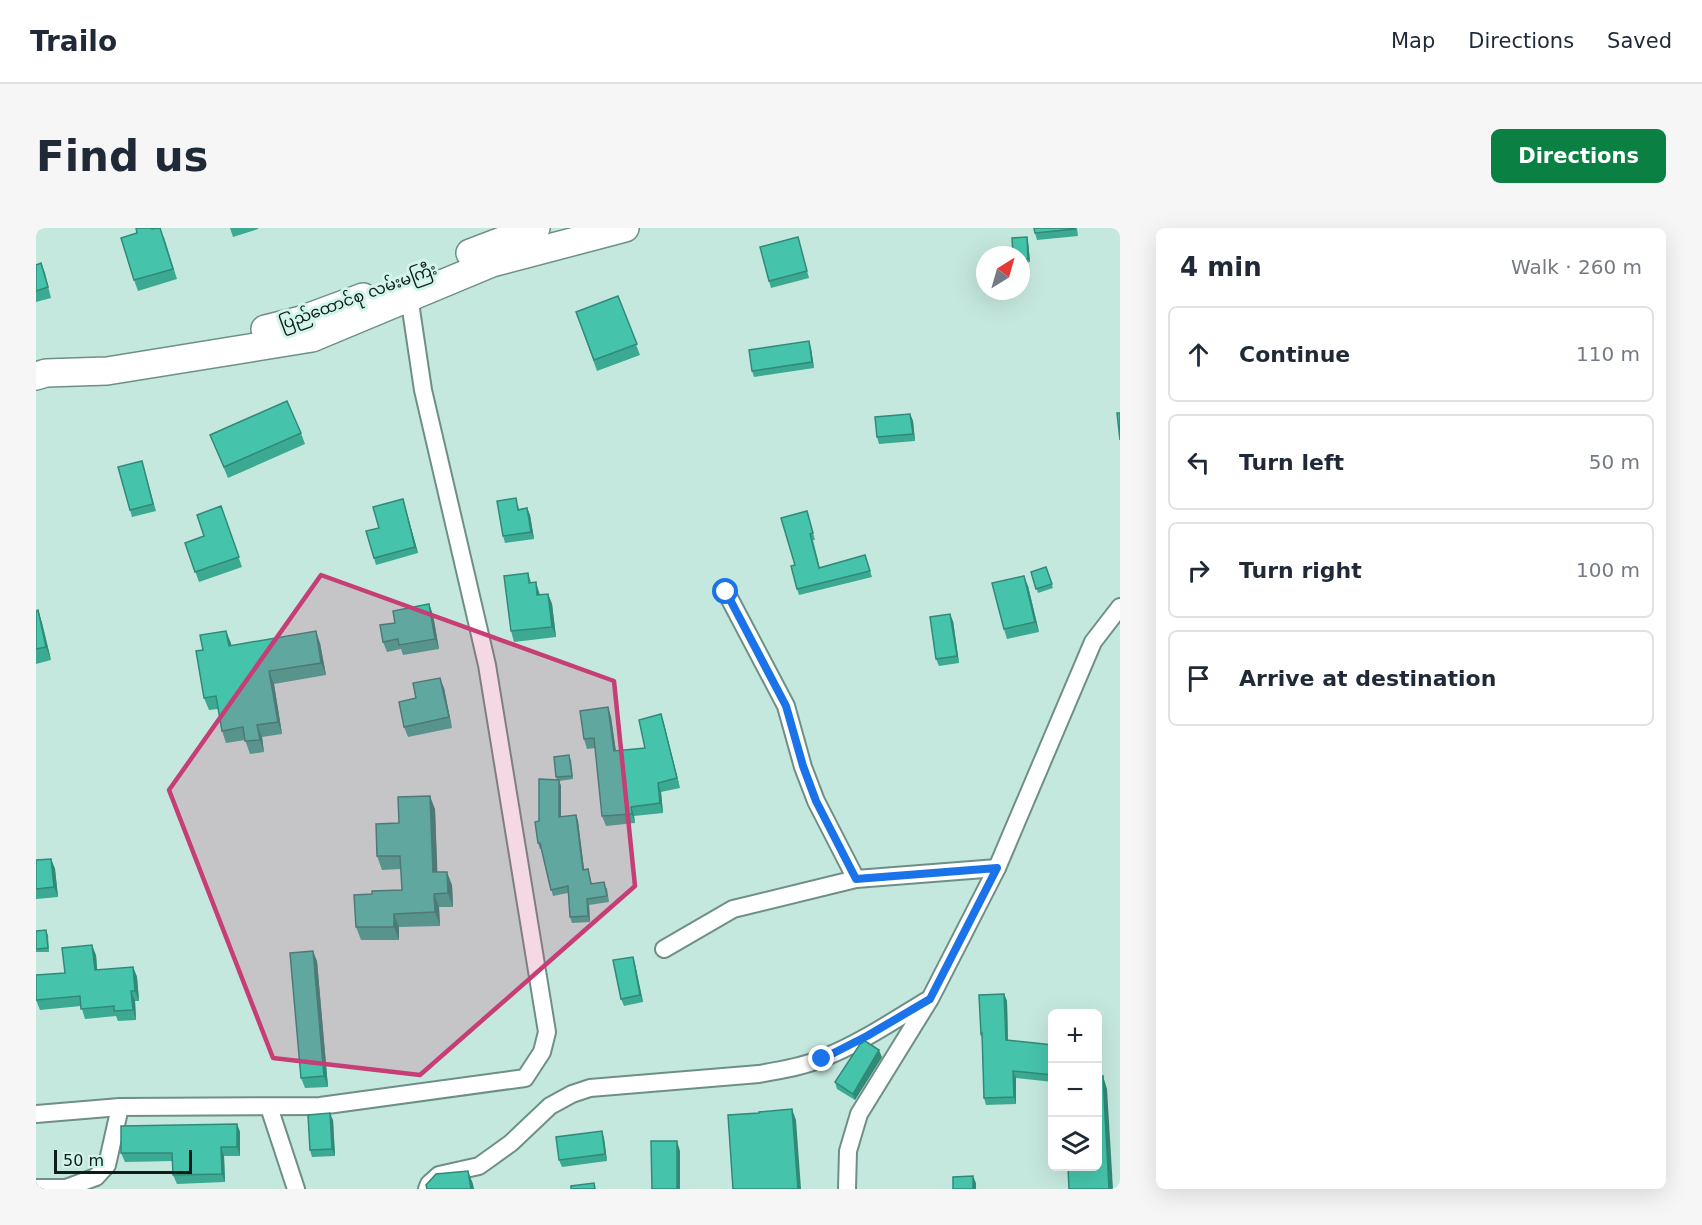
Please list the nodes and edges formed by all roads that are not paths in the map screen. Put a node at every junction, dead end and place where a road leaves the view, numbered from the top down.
1 (536, 228) edge
2 (625, 228) edge
3 (409, 296) junction
4 (107, 371) junction
5 (36, 376) edge
6 (726, 592) dead end
7 (1120, 607) edge
8 (997, 868) junction
9 (856, 879) junction
10 (664, 949) dead end
11 (930, 999) junction
12 (120, 1107) junction
13 (268, 1107) junction
14 (36, 1114) edge
15 (36, 1188) edge
16 (296, 1189) edge
17 (427, 1189) edge
18 (847, 1189) edge

1 - 4 main road, ပြည်ထောင်စု လမ်းမကြီး
2 - 3 main road
3 - 4 main road
3 - 13 street
4 - 5 main road
6 - 9 street
7 - 8 street
8 - 9 street
8 - 11 street
9 - 10 street
11 - 17 street
11 - 18 street
12 - 13 street
12 - 14 street
12 - 15 street
13 - 16 street

